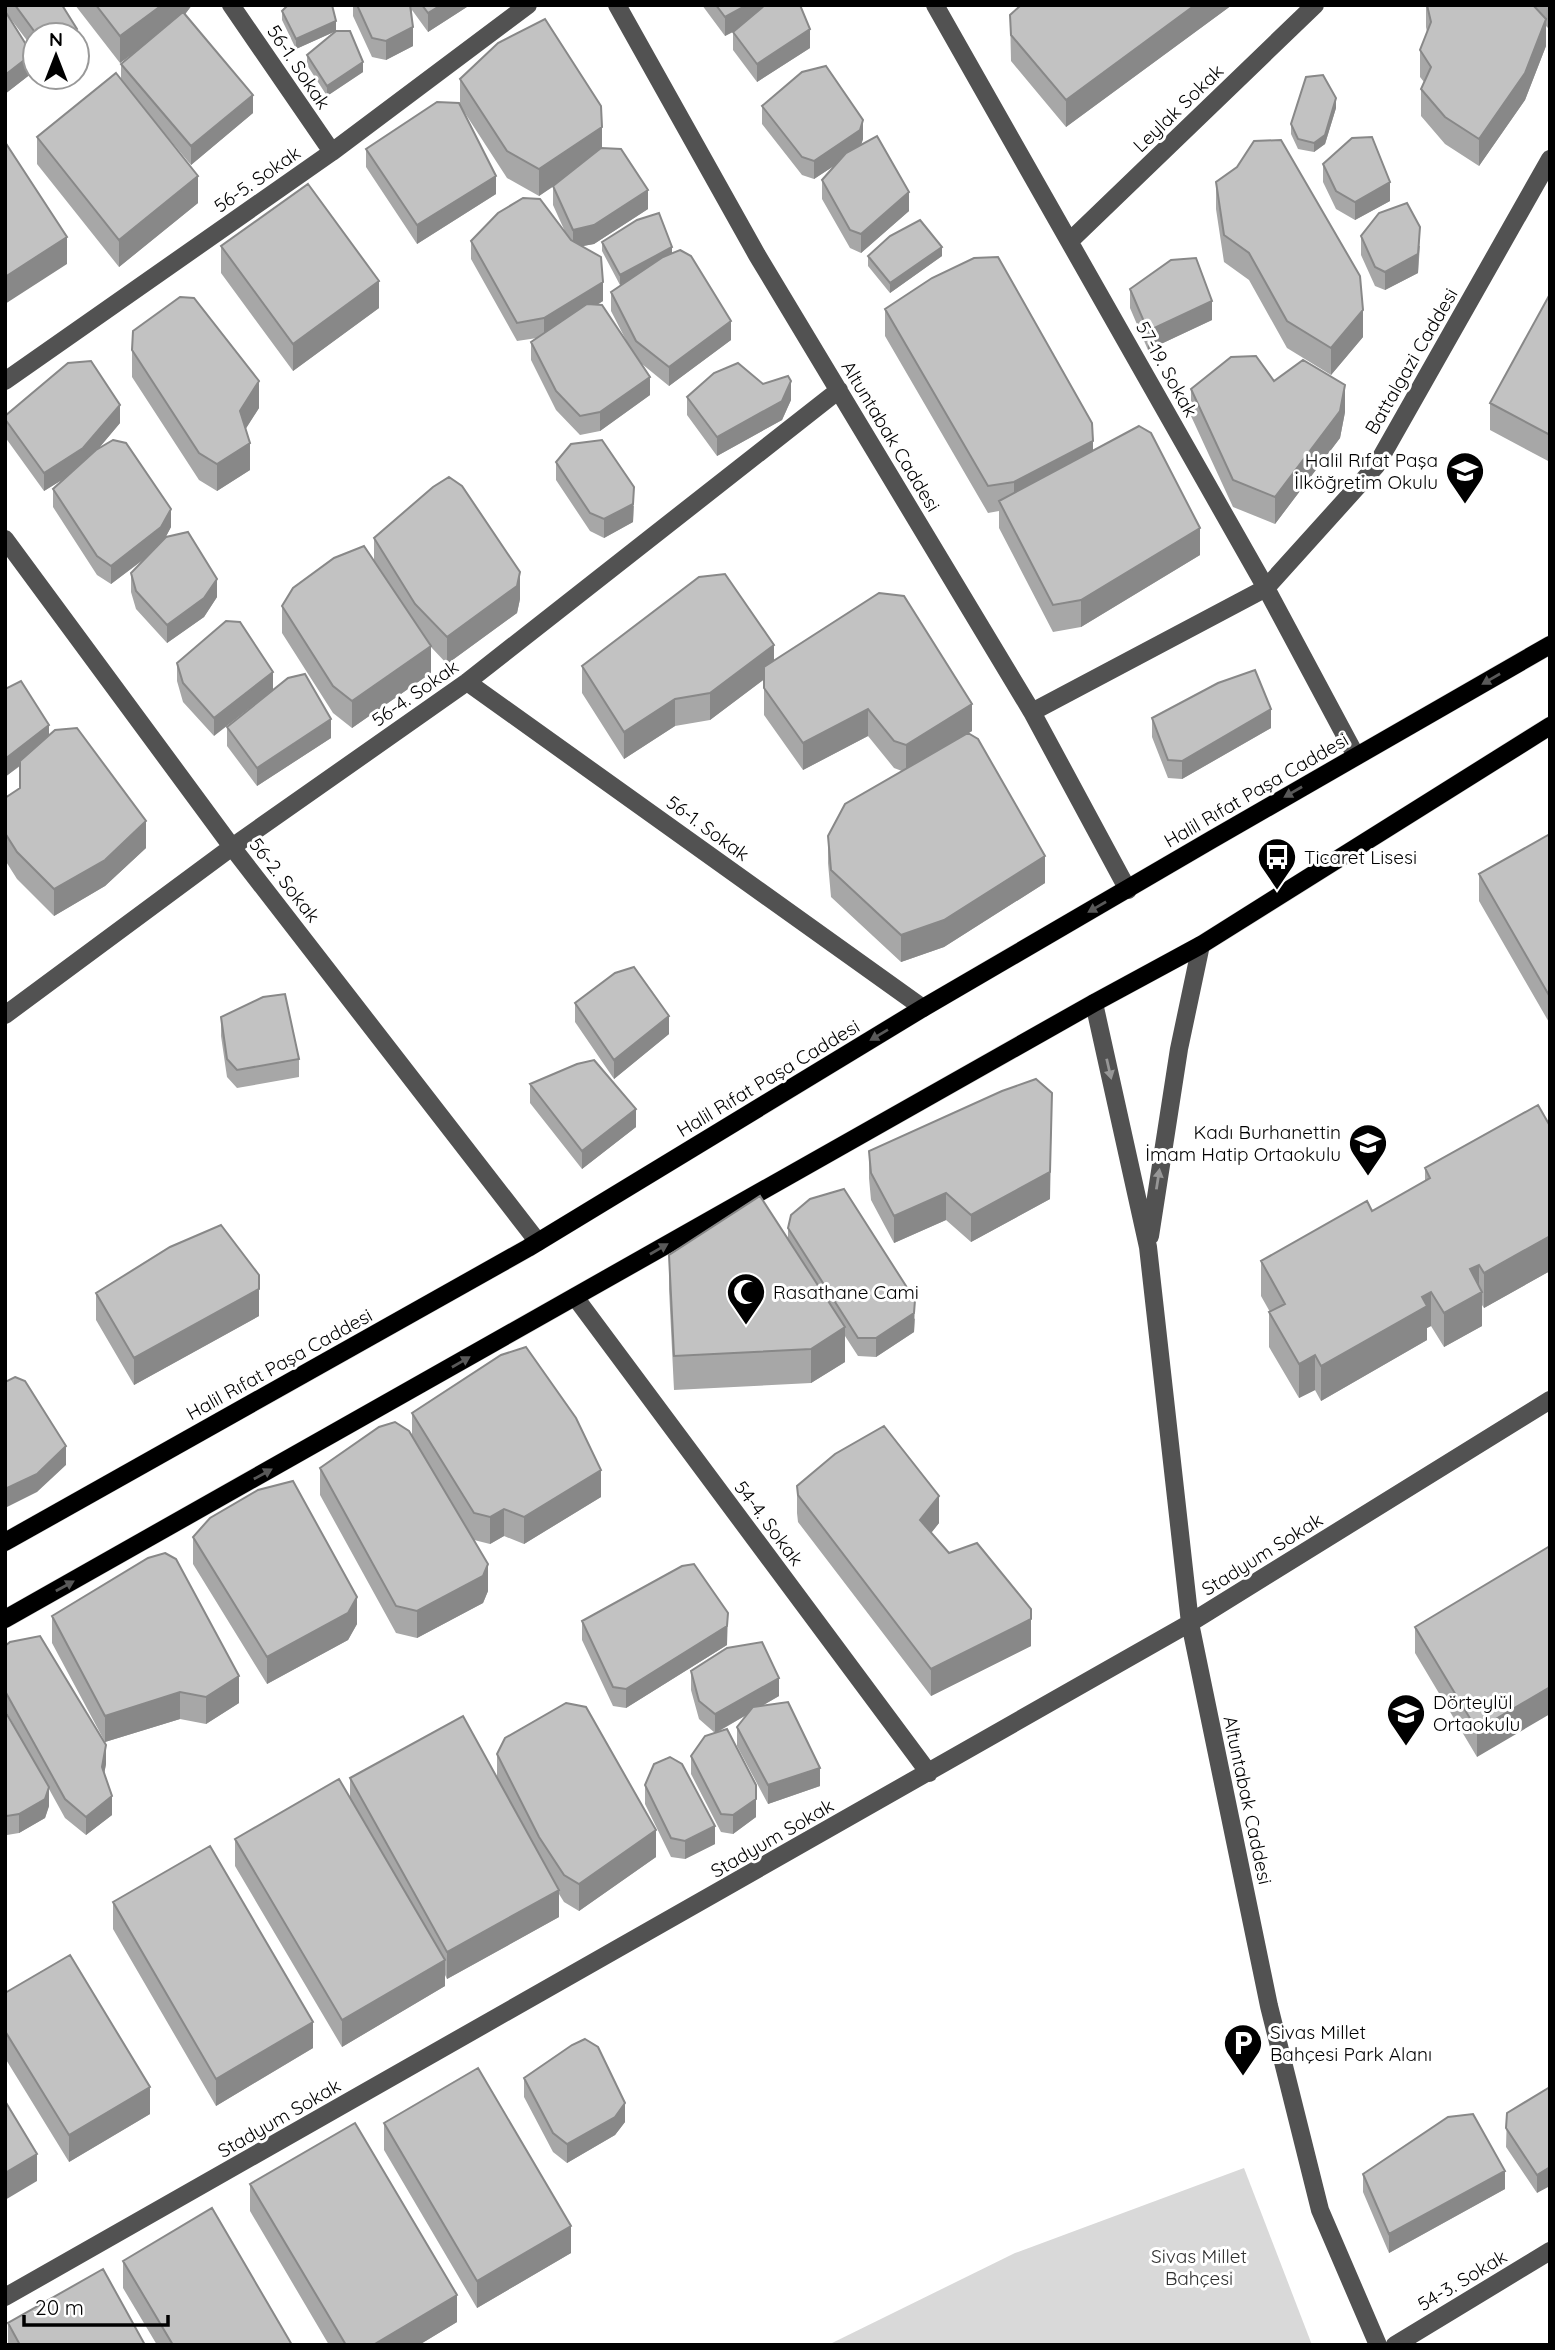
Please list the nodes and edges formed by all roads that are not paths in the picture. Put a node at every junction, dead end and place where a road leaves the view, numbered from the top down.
1 (231, 5) edge
2 (528, 5) edge
3 (617, 5) edge
4 (935, 5) edge
5 (1315, 5) edge
6 (332, 152) junction
7 (1550, 159) edge
8 (1071, 240) junction
9 (5, 381) edge
10 (839, 390) junction
11 (5, 539) edge
12 (1266, 588) junction
13 (1550, 645) edge
14 (467, 682) junction
15 (1032, 712) junction
16 (1550, 726) edge
17 (1356, 756) junction
18 (232, 847) junction
19 (1128, 890) junction
20 (1201, 944) junction
21 (1094, 1003) junction
22 (923, 1008) junction
23 (5, 1015) edge
24 (538, 1242) junction
25 (1148, 1247) junction
26 (575, 1297) junction
27 (1550, 1400) edge
28 (5, 1542) edge
29 (5, 1619) edge
30 (1190, 1623) junction
31 (929, 1773) junction
32 (1550, 2251) edge
33 (5, 2297) edge
34 (1378, 2345) edge
35 (1395, 2345) edge

1 - 6 street, 56-1. Sokak
2 - 6 street, 56-5. Sokak
3 - 10 street, Altuntabak Caddesi
4 - 8 street, 57-19. Sokak
5 - 8 street, Leylak Sokak
6 - 9 street, 56-5. Sokak
7 - 12 street, Battalgazi Caddesi
8 - 12 street, 57-19. Sokak
10 - 14 street, 56-4. Sokak
10 - 15 street, Altuntabak Caddesi
11 - 18 street, 56-2. Sokak
12 - 15 street, Battalgazi Caddesi
12 - 17 street, 57-19. Sokak
13 -> 17 main road, Halil Rıfat Paşa Caddesi
14 - 18 street, 56-4. Sokak
14 - 22 street, 56-1. Sokak
15 - 19 street, Altuntabak Caddesi
16 - 20 main road
17 -> 19 main road, Halil Rıfat Paşa Caddesi
18 - 23 street, 56-4. Sokak
18 - 24 street, 56-2. Sokak
19 -> 22 main road, Halil Rıfat Paşa Caddesi
20 - 21 main road
25 -> 20 street, Altuntabak Caddesi
21 -> 25 street, Altuntabak Caddesi
26 -> 21 main road
22 -> 24 main road, Halil Rıfat Paşa Caddesi
24 - 28 main road, Halil Rıfat Paşa Caddesi
25 - 30 street, Altuntabak Caddesi
29 -> 26 main road
26 - 31 street, 54-4. Sokak
27 - 30 street, Stadyum Sokak
30 - 31 street, Stadyum Sokak
30 - 34 street, Altuntabak Caddesi
31 - 33 street, Stadyum Sokak
32 - 35 street, 54-3. Sokak

